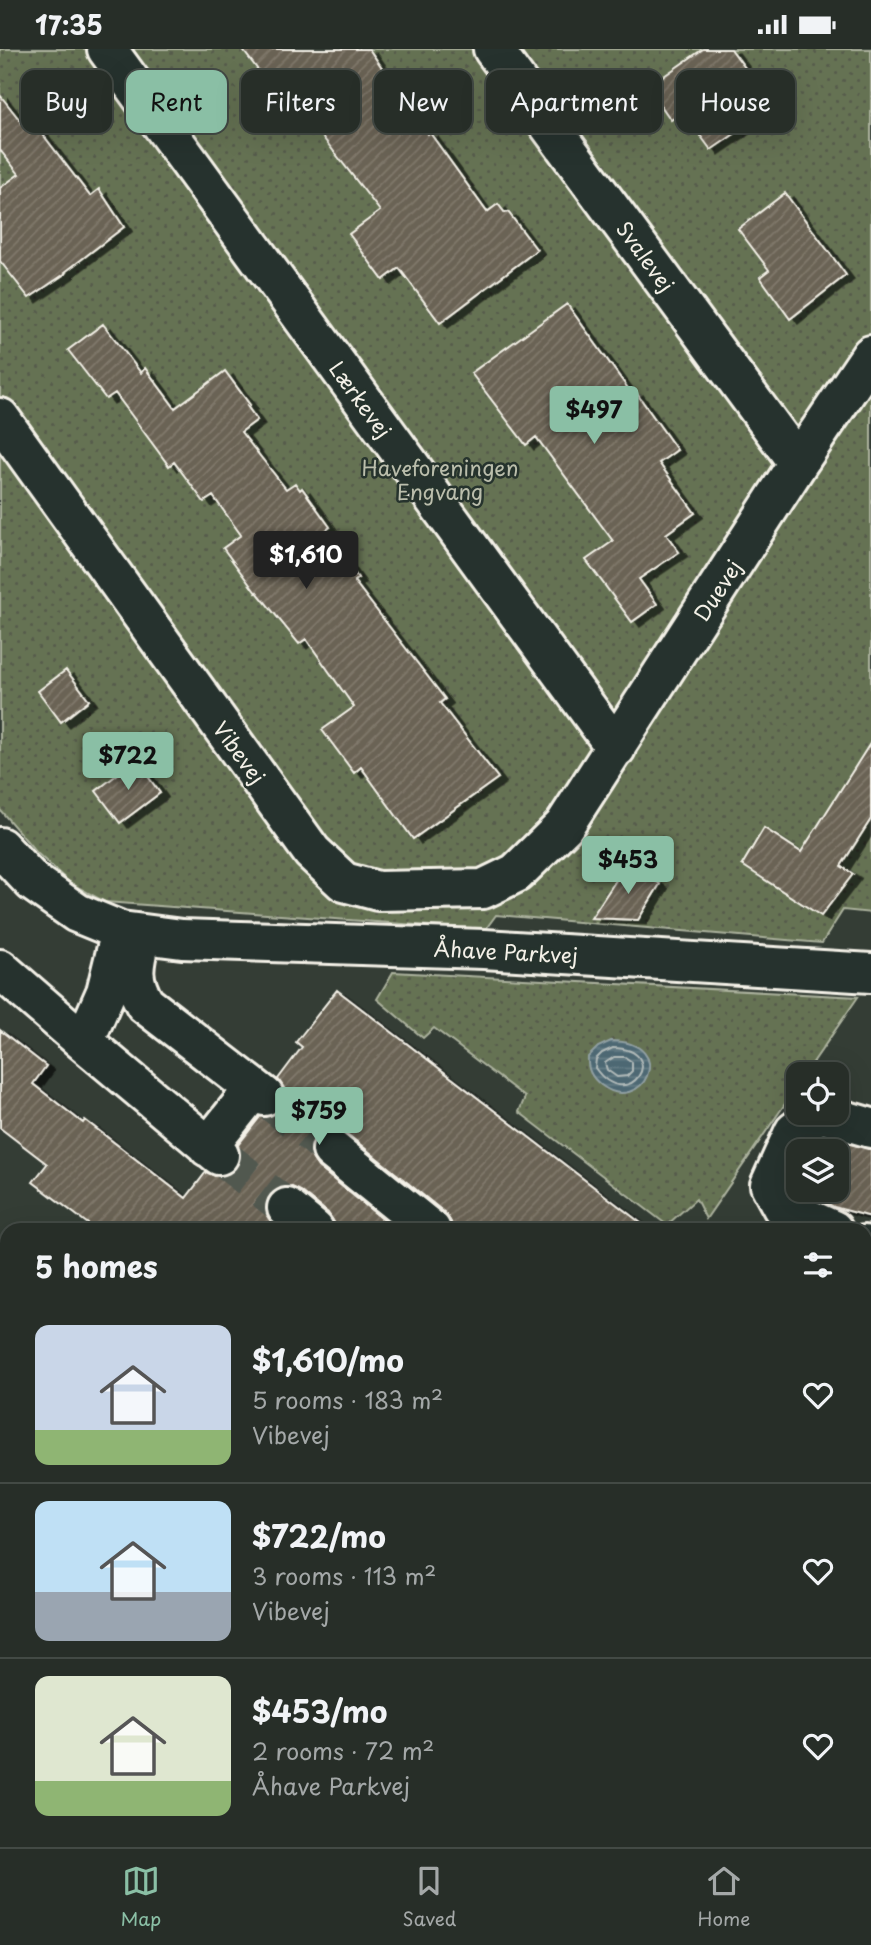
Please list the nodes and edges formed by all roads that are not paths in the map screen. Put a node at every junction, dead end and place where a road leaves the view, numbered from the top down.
1 (107, 49) edge
2 (493, 49) edge
3 (871, 355) edge
4 (0, 418) edge
5 (798, 463) junction
6 (615, 748) junction
7 (564, 826) joint
8 (2, 856) edge
9 (131, 932) junction
10 (0, 969) edge
11 (871, 973) edge
12 (84, 1042) junction
13 (807, 1125) edge
14 (849, 1125) edge
15 (871, 1128) edge
16 (332, 1150) tunnel mouth
17 (422, 1223) edge
18 (817, 1223) edge

1 - 6 street, Lærkevej
2 - 5 street, Svalevej
3 - 5 street, Duevej
4 - 7 street, Vibevej
5 - 6 street, Duevej
6 - 7 street, Duevej
8 - 9 street, Åhave Parkvej
9 - 11 street, Åhave Parkvej
9 - 12 street
9 - 12 street
10 - 12 street
13 - 18 street
14 - 15 street
16 - 17 street

